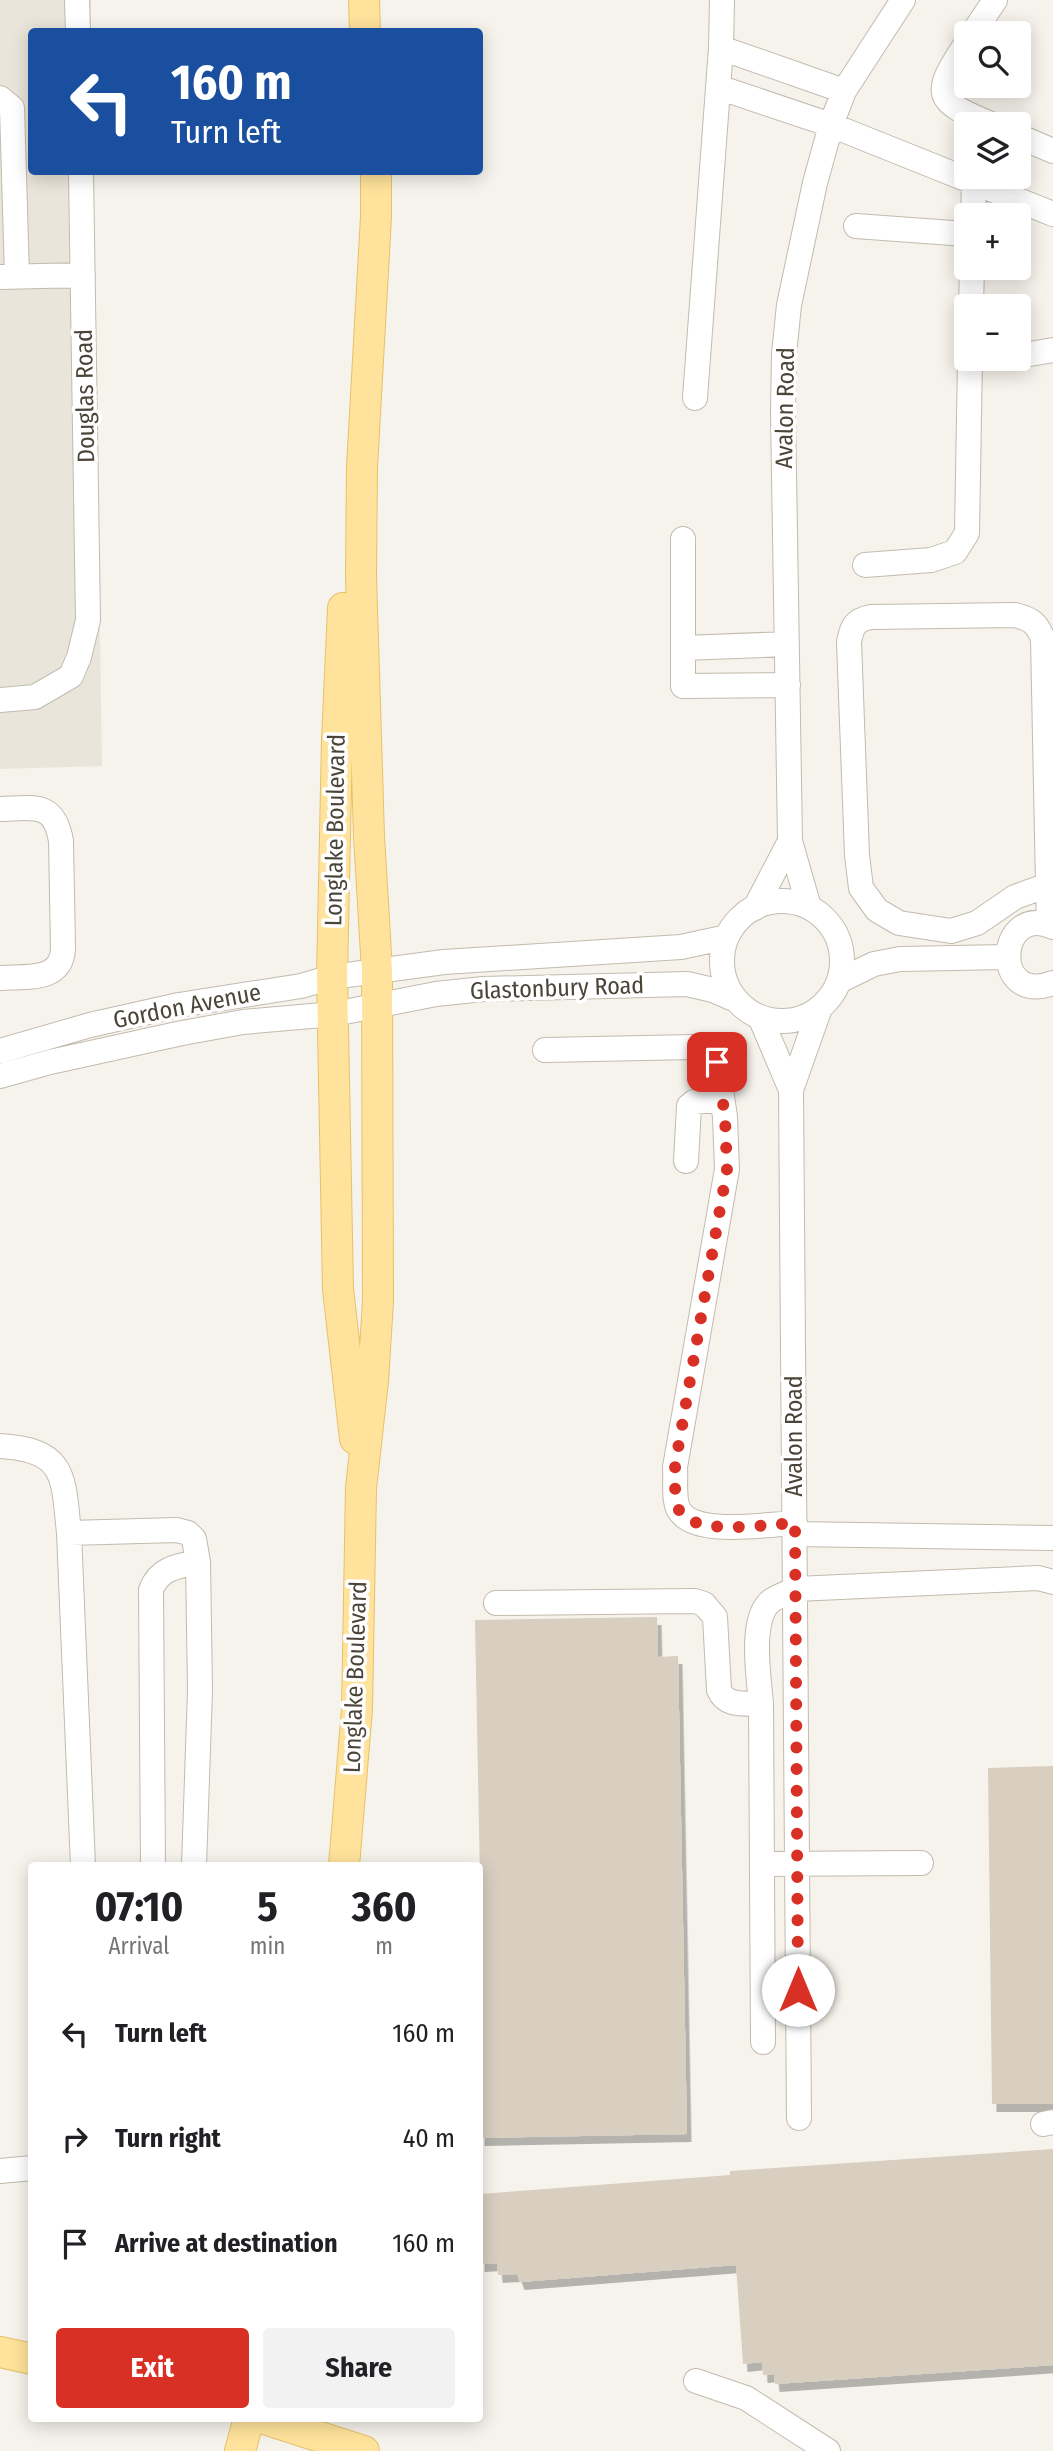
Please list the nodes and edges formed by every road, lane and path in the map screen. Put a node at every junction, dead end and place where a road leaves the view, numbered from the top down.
1 (77, 0) edge
2 (364, 0) edge
3 (375, 0) edge
4 (722, 0) edge
5 (902, 0) edge
6 (995, 0) edge
7 (981, 21) edge
8 (78, 28) edge
9 (365, 28) edge
10 (375, 28) edge
11 (722, 48) junction
12 (954, 64) edge
13 (718, 87) junction
14 (844, 91) junction
15 (0, 97) edge
16 (961, 112) edge
17 (831, 125) junction
18 (1031, 141) edge
19 (1053, 151) edge
20 (81, 175) edge
21 (366, 175) edge
22 (376, 175) edge
23 (954, 175) edge
24 (989, 189) edge
25 (1053, 215) edge
26 (856, 226) dead end
27 (954, 233) edge
28 (83, 275) junction
29 (9, 277) edge
30 (1053, 350) edge
31 (1031, 354) edge
32 (970, 371) edge
33 (695, 398) dead end
34 (683, 539) dead end
35 (865, 565) dead end
36 (787, 644) junction
37 (683, 648) junction
38 (788, 685) junction
39 (0, 700) edge
40 (0, 808) edge
41 (790, 841) junction
42 (1048, 885) junction
43 (809, 907) junction
44 (755, 908) junction
45 (1051, 926) edge
46 (834, 931) junction
47 (727, 937) junction
48 (1007, 957) junction
49 (901, 959) junction
50 (377, 971) junction
51 (332, 977) junction
52 (0, 978) edge
53 (839, 981) junction
54 (1053, 984) edge
55 (736, 1000) junction
56 (377, 1004) junction
57 (820, 1008) junction
58 (334, 1014) junction
59 (760, 1017) junction
60 (544, 1049) dead end
61 (0, 1051) edge
62 (0, 1076) edge
63 (791, 1090) junction
64 (722, 1099) junction
65 (686, 1161) dead end
66 (0, 1446) edge
67 (361, 1488) junction
68 (795, 1528) junction
69 (69, 1534) junction
70 (1053, 1538) edge
71 (198, 1562) junction
72 (1053, 1582) edge
73 (796, 1589) junction
74 (496, 1603) dead end
75 (761, 1704) junction
76 (83, 1862) edge
77 (153, 1862) edge
78 (194, 1862) edge
79 (344, 1862) edge
80 (797, 1863) junction
81 (920, 1863) dead end
82 (762, 1864) junction
83 (763, 2042) dead end
84 (799, 2118) dead end
85 (28, 2168) edge
86 (0, 2171) edge
87 (0, 2352) edge
88 (28, 2358) edge
89 (696, 2381) dead end
90 (248, 2422) edge
91 (273, 2422) edge
92 (240, 2451) edge
93 (364, 2451) edge
94 (828, 2451) edge

1 - 8 street
2 - 9 main road
3 - 10 main road
4 - 11 street
5 - 14 street, Avalon Road
6 - 7 street
11 - 13 street
11 - 14 street
12 - 16 street
13 - 17 street
13 - 33 street
14 - 17 street, Avalon Road
15 - 29 street
17 - 23 street
17 - 36 street, Avalon Road
18 - 19 street
20 - 28 street, Douglas Road
21 - 51 main road, Longlake Boulevard
22 - 50 main road, Longlake Boulevard
24 - 25 street
26 - 27 street
28 - 29 street
28 - 39 street, Douglas Road
30 - 31 street
32 - 35 street
34 - 37 street
36 - 37 street
36 - 38 street, Avalon Road
37 - 38 street
38 - 41 street, Avalon Road
40 - 52 street
41 - 43 street
41 - 44 street
42 - 42 street
42 - 45 street
43 - 44 street
43 - 46 street
44 - 47 street
45 - 48 street
46 - 49 street
46 - 53 street
47 - 50 street, Glastonbury Road
47 - 55 street
48 - 49 street
48 - 54 street
49 - 53 street
50 - 51 street, Gordon Avenue
50 - 56 main road, Longlake Boulevard
51 - 58 main road, Longlake Boulevard
51 - 61 street, Gordon Avenue
53 - 57 street
55 - 56 street, Glastonbury Road
55 - 59 street
56 - 58 street, Gordon Avenue
56 - 67 main road, Longlake Boulevard
57 - 59 street
57 - 63 street, Avalon Road
58 - 62 street, Gordon Avenue
58 - 67 main road, Longlake Boulevard
59 - 63 street, Avalon Road
60 - 64 street
63 - 68 street, Avalon Road
64 - 65 street
64 - 68 street
66 - 69 street
67 - 79 main road, Longlake Boulevard
68 - 70 street
68 - 73 street, Avalon Road
69 - 71 street
69 - 76 street
71 - 77 street
71 - 78 street
72 - 73 street
73 - 75 street
73 - 80 street, Avalon Road
74 - 75 street
75 - 82 street
80 - 81 street
80 - 82 street
80 - 84 street, Avalon Road
82 - 83 street
85 - 86 street
87 - 88 main road
89 - 94 street
90 - 92 main road
91 - 93 main road

